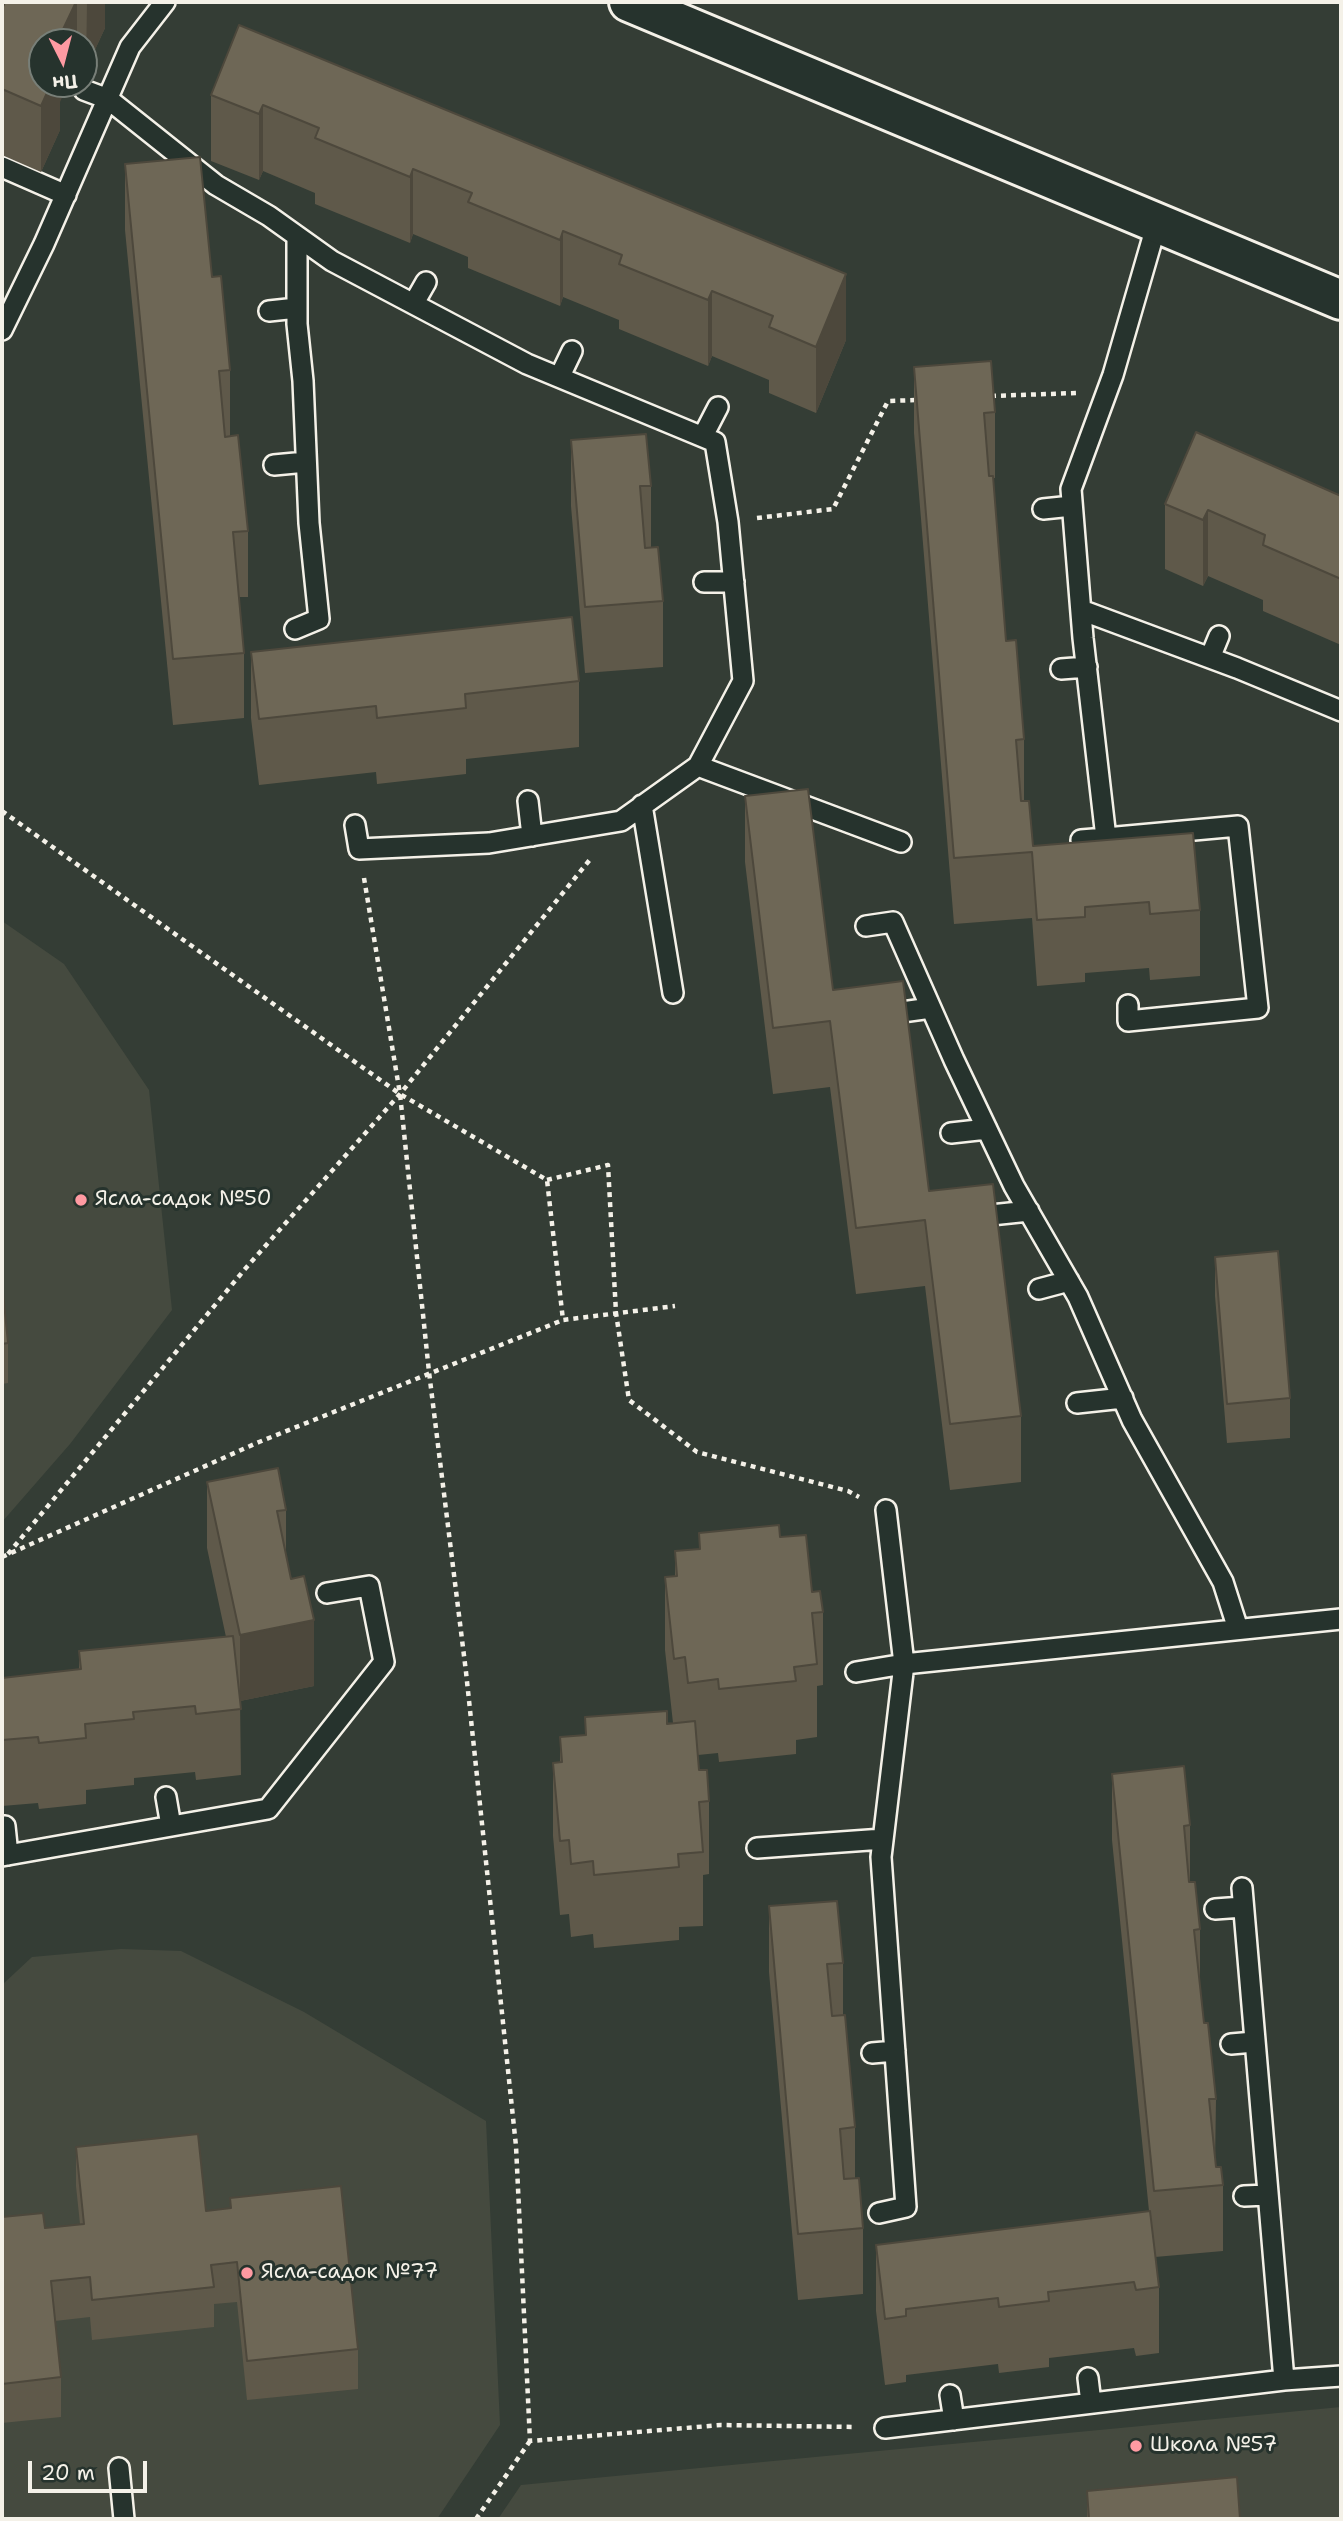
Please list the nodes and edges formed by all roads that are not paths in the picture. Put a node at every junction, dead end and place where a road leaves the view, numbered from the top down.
1 (165, 2) edge
2 (629, 2) edge
3 (98, 95) edge
4 (108, 99) junction
5 (2, 167) edge
6 (66, 195) junction
7 (1157, 223) junction
8 (297, 237) junction
9 (426, 282) dead end
10 (1341, 300) edge
11 (414, 303) junction
12 (297, 308) junction
13 (269, 311) dead end
14 (2, 330) edge
15 (572, 351) dead end
16 (560, 376) junction
17 (718, 407) dead end
18 (703, 436) junction
19 (306, 462) junction
20 (274, 465) dead end
21 (1072, 506) junction
22 (1043, 509) dead end
23 (704, 582) dead end
24 (734, 582) junction
25 (1081, 610) junction
26 (295, 629) dead end
27 (1219, 636) dead end
28 (1210, 658) junction
29 (1087, 667) junction
30 (1061, 669) dead end
31 (1341, 711) edge
32 (698, 766) junction
33 (528, 801) dead end
34 (642, 805) junction
35 (355, 825) dead end
36 (532, 836) junction
37 (1105, 838) junction
38 (1081, 839) edge
39 (901, 842) dead end
40 (866, 926) dead end
41 (673, 993) dead end
42 (1128, 1005) dead end
43 (931, 1008) junction
44 (902, 1012) edge
45 (987, 1129) junction
46 (951, 1133) dead end
47 (1029, 1211) junction
48 (991, 1215) edge
49 (1069, 1281) junction
50 (1039, 1289) dead end
51 (1123, 1398) junction
52 (1077, 1403) dead end
53 (886, 1510) road end
54 (327, 1593) dead end
55 (1341, 1619) edge
56 (1238, 1629) junction
57 (904, 1664) junction
58 (856, 1672) dead end
59 (166, 1797) dead end
60 (5, 1826) dead end
61 (171, 1826) junction
62 (883, 1839) junction
63 (757, 1848) dead end
64 (5, 1855) edge
65 (1215, 1909) dead end
66 (1254, 2042) junction
67 (1231, 2044) dead end
68 (895, 2052) junction
69 (872, 2053) dead end
70 (1267, 2195) junction
71 (1244, 2196) dead end
72 (879, 2213) dead end
73 (1341, 2376) edge
74 (1088, 2378) dead end
75 (1284, 2380) junction
76 (950, 2395) dead end
77 (1091, 2403) junction
78 (954, 2420) junction
79 (886, 2428) road end
80 (120, 2468) dead end
81 (124, 2519) edge

1 - 4 lane
2 - 7 street
3 - 4 lane
4 - 6 lane
4 - 8 lane
5 - 6 lane
6 - 14 lane
7 - 10 street
7 - 21 lane
8 - 11 lane
8 - 12 lane
9 - 11 lane
11 - 16 lane
12 - 13 lane
12 - 19 lane
15 - 16 lane
16 - 18 lane
17 - 18 lane
18 - 24 lane
19 - 20 lane
19 - 26 lane
21 - 22 lane
21 - 25 lane
23 - 24 lane
24 - 32 lane
25 - 28 lane
25 - 29 lane
27 - 28 lane
28 - 31 lane
29 - 30 lane
29 - 37 lane
32 - 34 lane
32 - 39 lane
33 - 36 lane
34 - 36 lane
34 - 41 lane
35 - 36 lane
37 - 38 lane
37 - 42 lane
40 - 43 lane
43 - 44 lane
43 - 45 lane
45 - 46 lane
45 - 47 lane
47 - 48 lane
47 - 49 lane
49 - 50 lane
49 - 51 lane
51 - 52 lane
51 - 56 lane
53 - 57 lane
54 - 61 lane
55 - 56 lane
56 - 57 lane
57 - 58 lane
57 - 62 lane
59 - 61 lane
60 - 64 lane
61 - 64 lane
62 - 63 lane
62 - 68 lane
65 - 66 lane
66 - 67 lane
66 - 70 lane
68 - 69 lane
68 - 72 lane
70 - 71 lane
70 - 75 lane
73 - 75 lane
74 - 77 lane
75 - 77 lane
76 - 78 lane
77 - 78 lane
78 - 79 lane
80 - 81 lane

